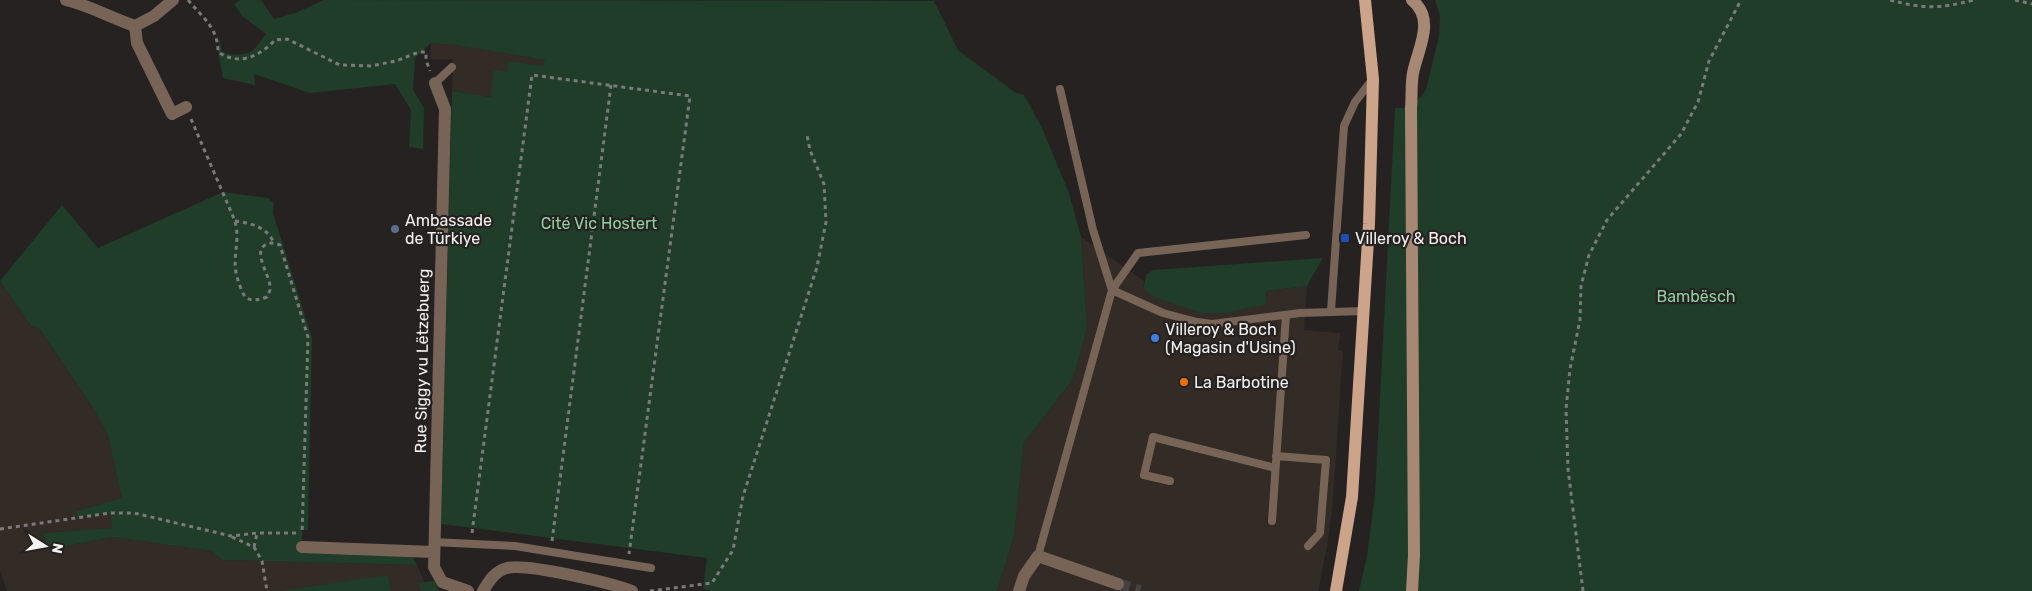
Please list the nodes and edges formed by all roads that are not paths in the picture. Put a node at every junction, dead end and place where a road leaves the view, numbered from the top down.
1 (66, 0) edge
2 (173, 0) edge
3 (1365, 0) edge
4 (1412, 0) edge
5 (135, 26) junction
6 (452, 67) dead end
7 (1373, 79) junction
8 (435, 83) joint
9 (1060, 89) dead end
10 (186, 107) road end
11 (1306, 235) dead end
12 (1112, 290) junction
13 (1330, 311) junction
14 (1364, 312) junction
15 (1286, 315) junction
16 (1276, 456) junction
17 (1275, 468) junction
18 (1170, 481) dead end
19 (1272, 521) dead end
20 (1308, 546) dead end
21 (302, 547) road end
22 (434, 547) junction
23 (1038, 556) junction
24 (651, 568) dead end
25 (1118, 584) tunnel mouth
26 (468, 591) edge
27 (483, 591) edge
28 (632, 591) edge
29 (1019, 591) edge
30 (1336, 591) edge
31 (1412, 591) edge

1 - 5 street
2 - 5 street
3 - 7 main road
4 - 31 main road
5 - 10 street
6 - 8 lane
7 - 13 lane
7 - 14 main road
8 - 22 street, Rue Siggy vu Lëtzebuerg
9 - 12 lane
11 - 12 lane
12 - 15 lane
12 - 23 lane
13 - 14 lane
13 - 15 lane
14 - 30 main road
15 - 16 lane
16 - 17 lane
16 - 20 lane
17 - 18 lane
17 - 19 lane
21 - 22 street
22 - 24 lane
22 - 26 street, Rue Siggy vu Lëtzebuerg
23 - 25 street
23 - 29 street
27 - 28 street

